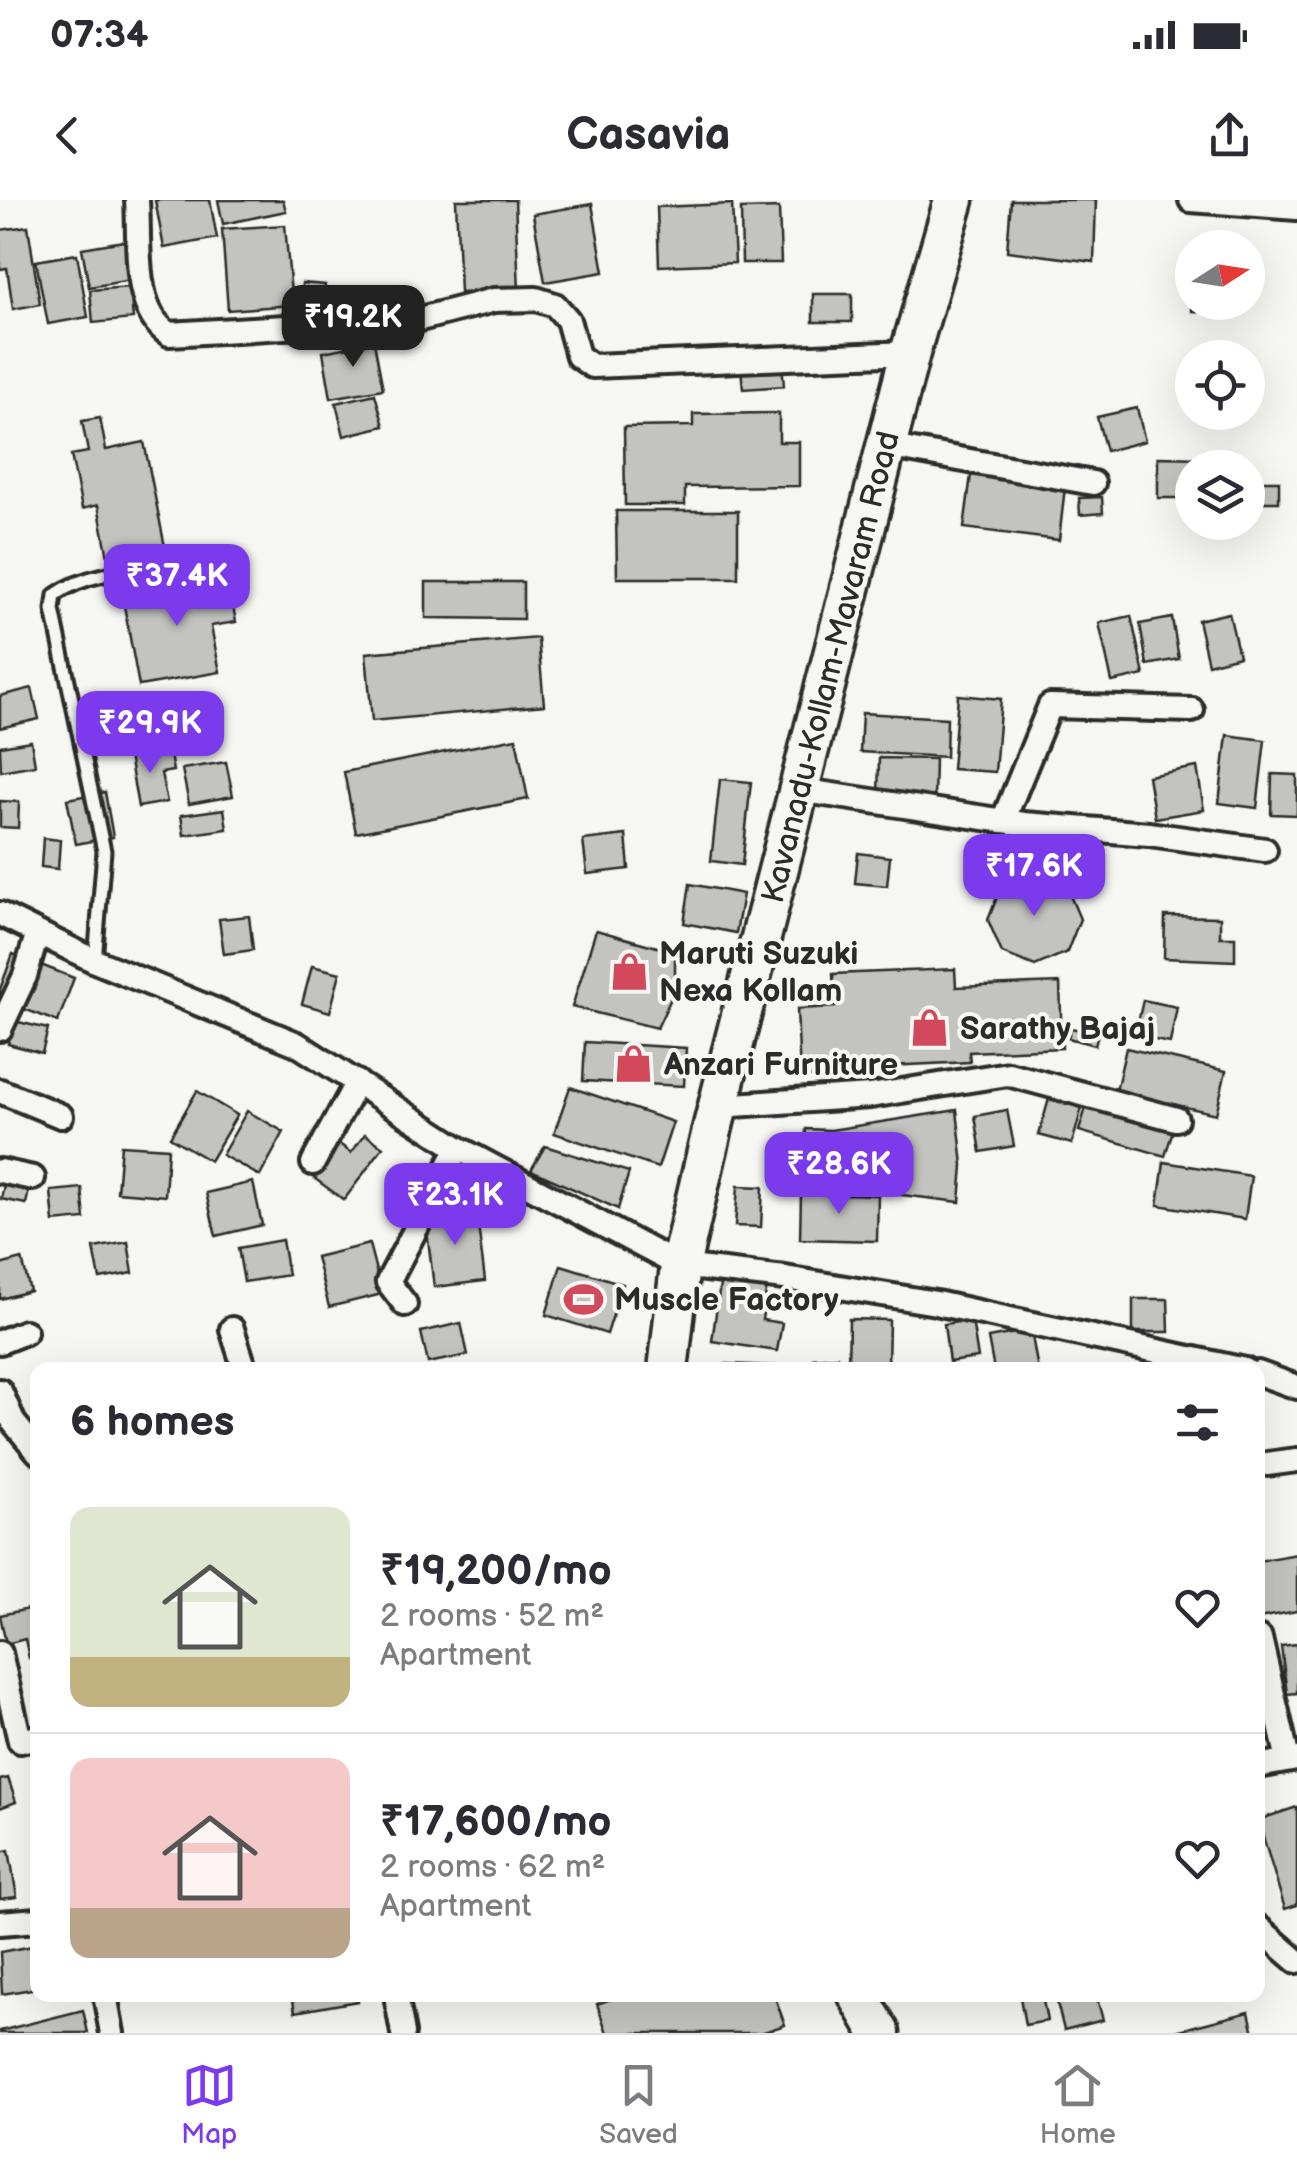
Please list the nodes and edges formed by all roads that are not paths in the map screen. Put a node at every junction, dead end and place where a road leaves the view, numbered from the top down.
1 (138, 200) edge
2 (954, 200) edge
3 (1192, 200) edge
4 (1261, 203) edge
5 (1297, 208) edge
6 (910, 353) junction
7 (886, 446) junction
8 (1093, 483) dead end
9 (187, 564) dead end
10 (1192, 710) dead end
11 (799, 790) junction
12 (1003, 821) junction
13 (1264, 850) dead end
14 (0, 914) edge
15 (37, 935) junction
16 (95, 961) junction
17 (1, 1031) edge
18 (357, 1082) junction
19 (0, 1090) edge
20 (719, 1106) junction
21 (61, 1116) dead end
22 (1176, 1119) dead end
23 (458, 1148) junction
24 (312, 1164) dead end
25 (0, 1171) edge
26 (33, 1178) dead end
27 (680, 1266) junction
28 (405, 1304) dead end
29 (232, 1330) dead end
30 (25, 1332) dead end
31 (0, 1342) edge
32 (243, 1362) edge
33 (669, 1362) edge
34 (1196, 1362) edge
35 (1265, 1376) edge
36 (1297, 1387) edge
37 (0, 1391) edge
38 (30, 1442) edge
39 (1297, 1460) edge
40 (1267, 1464) dead end
41 (0, 1653) edge
42 (1265, 1656) edge
43 (30, 1738) edge
44 (1293, 1760) edge
45 (1265, 1765) edge
46 (30, 1921) edge
47 (0, 1923) edge
48 (1265, 1933) edge
49 (1297, 1961) edge
50 (106, 2002) edge
51 (397, 2002) edge
52 (112, 2033) edge
53 (402, 2033) edge

1 - 6 street
2 - 6 main road, Kavanadu-Kollam-Mavaram Road
3 - 4 street
4 - 5 street
6 - 7 main road, Kavanadu-Kollam-Mavaram Road
7 - 8 street
7 - 11 main road, Kavanadu-Kollam-Mavaram Road
9 - 16 lane
10 - 12 street
11 - 12 street
11 - 20 main road, Kavanadu-Kollam-Mavaram Road
12 - 13 street
14 - 15 street
15 - 16 street
15 - 17 street
16 - 18 street
18 - 23 street
18 - 24 street
19 - 21 street
20 - 22 street
20 - 27 main road, Kavanadu-Kollam-Mavaram Road
23 - 27 street
23 - 28 street
25 - 26 street
27 - 33 main road, Kavanadu-Kollam-Mavaram Road
27 - 34 street
29 - 32 street
30 - 31 street
35 - 36 street
37 - 38 street
39 - 40 street
41 - 43 street
42 - 44 street
44 - 45 street
46 - 47 street
48 - 49 street
50 - 52 street
51 - 53 street

